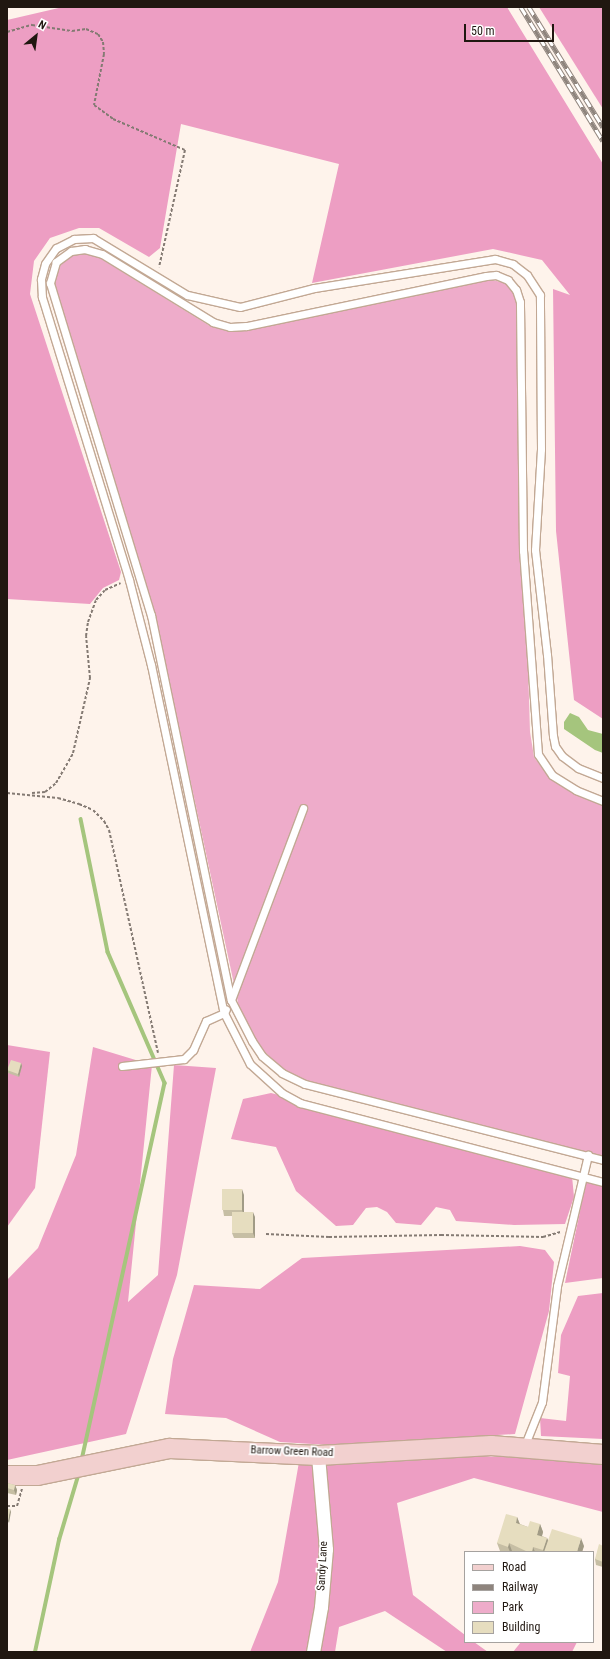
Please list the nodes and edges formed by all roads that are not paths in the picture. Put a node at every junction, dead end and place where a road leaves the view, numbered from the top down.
1 (603, 778) edge
2 (603, 801) edge
3 (303, 808) dead end
4 (231, 1000) junction
5 (224, 1013) junction
6 (122, 1066) dead end
7 (588, 1155) junction
8 (603, 1160) edge
9 (583, 1176) junction
10 (603, 1182) edge
11 (523, 1447) junction
12 (603, 1454) edge
13 (318, 1455) junction
14 (13, 1476) edge
15 (313, 1652) edge

1 - 5 lane
2 - 4 lane
3 - 4 lane
4 - 5 lane
4 - 7 lane
5 - 6 lane
5 - 9 lane
7 - 8 lane
7 - 9 lane
9 - 10 lane
9 - 11 lane
11 - 12 street, Barrow Green Road
11 - 13 street, Barrow Green Road
13 - 14 street, Barrow Green Road
13 - 15 street, Sandy Lane

